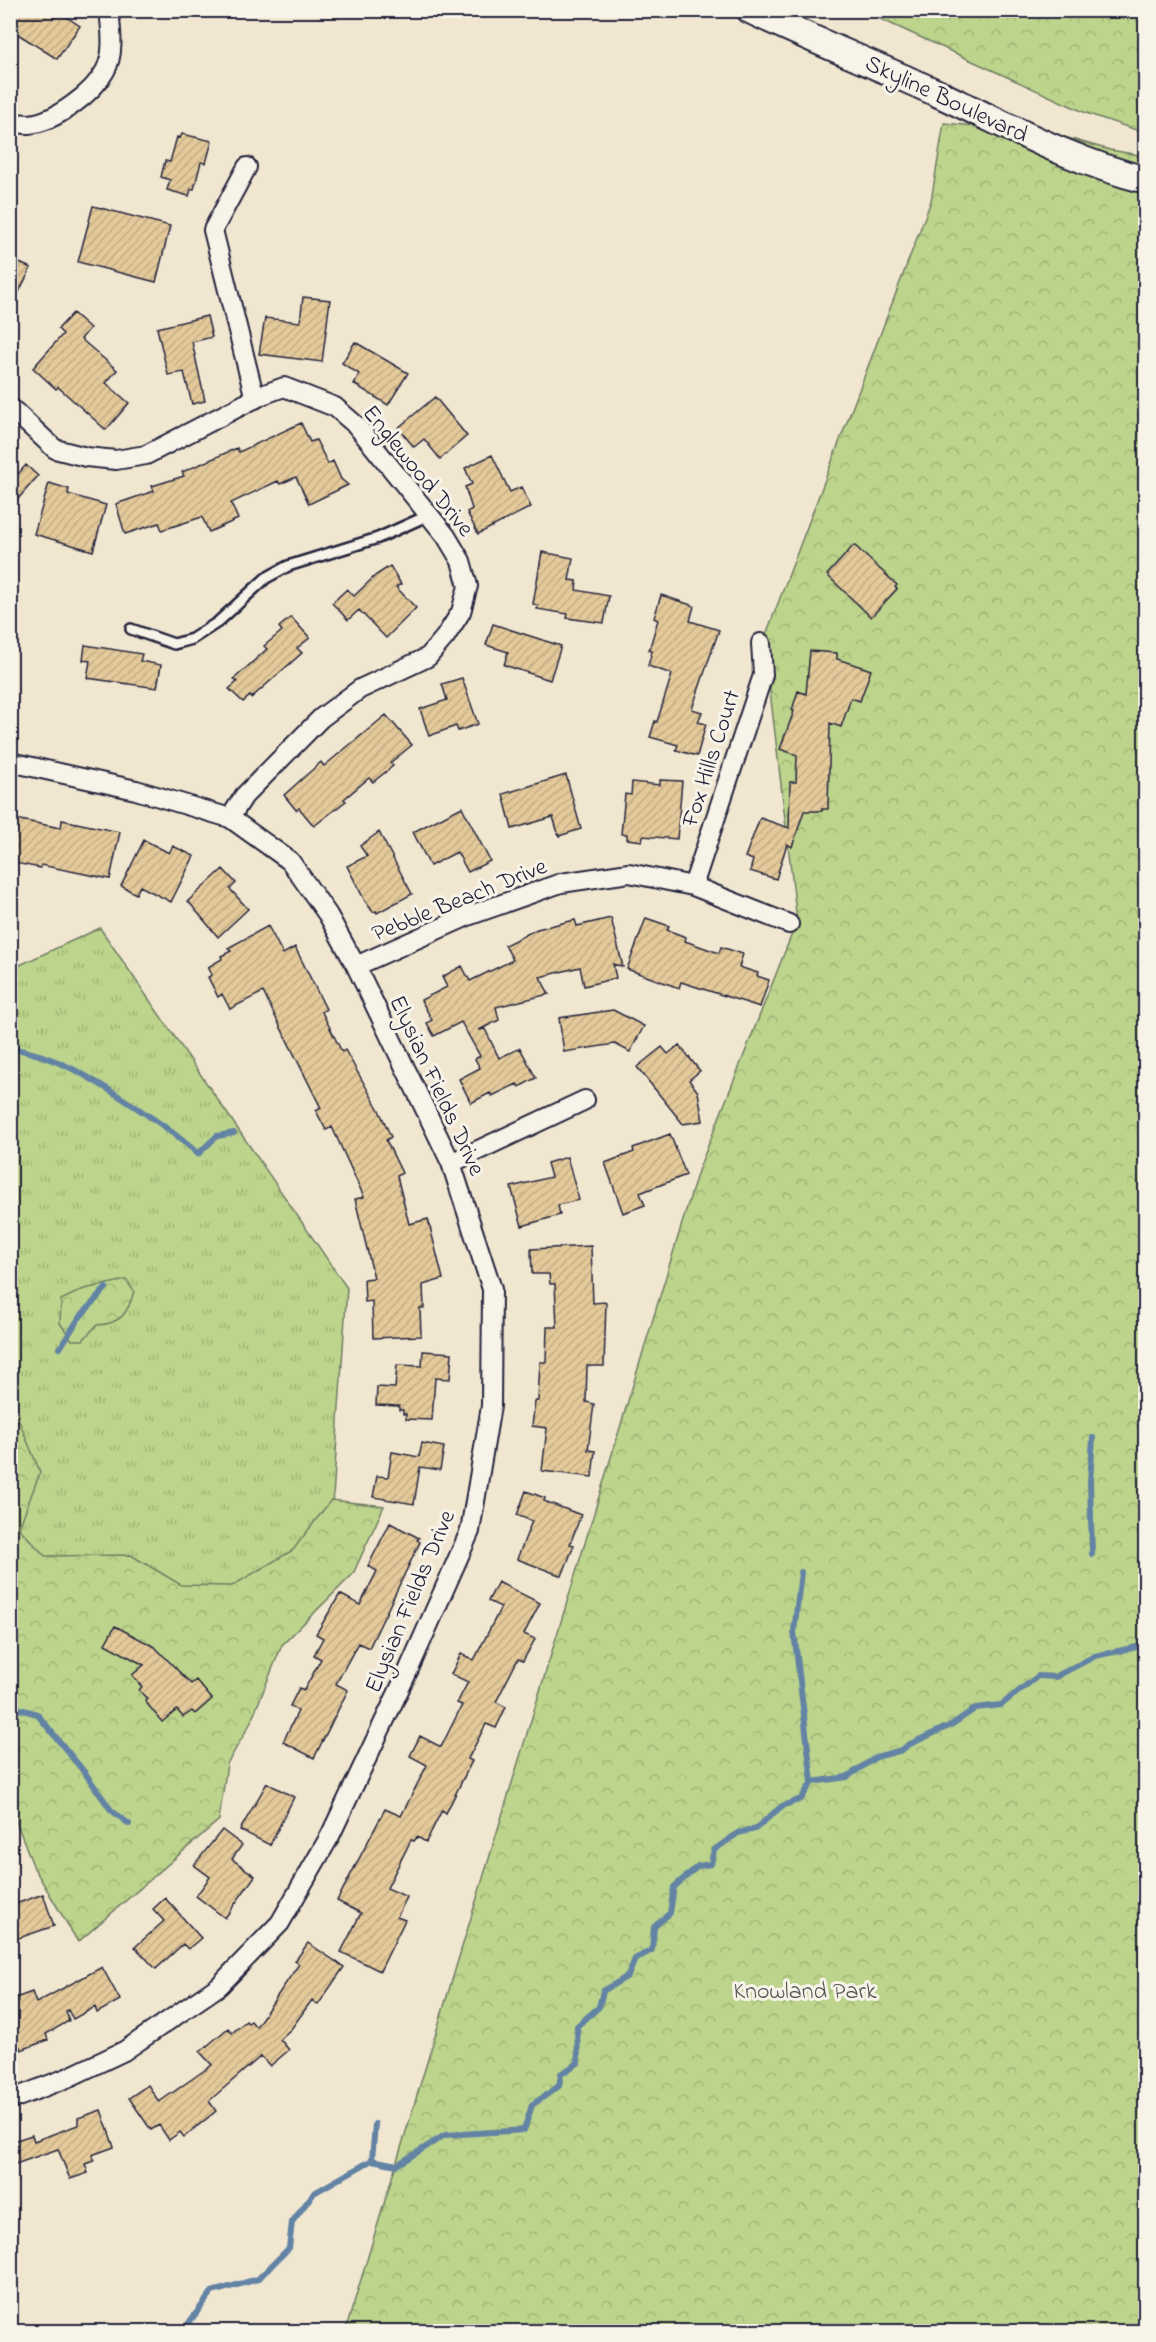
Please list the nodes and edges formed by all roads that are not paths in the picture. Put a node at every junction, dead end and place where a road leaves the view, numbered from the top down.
1 (109, 10) edge
2 (750, 10) edge
3 (10, 123) edge
4 (247, 167) dead end
5 (1146, 180) edge
6 (255, 399) junction
7 (10, 407) edge
8 (429, 515) junction
9 (130, 629) dead end
10 (761, 643) dead end
11 (10, 762) edge
12 (231, 818) junction
13 (693, 886) junction
14 (789, 924) dead end
15 (356, 966) junction
16 (585, 1100) dead end
17 (451, 1163) junction
18 (10, 2100) edge

1 - 3 street
2 - 5 main road, Skyline Boulevard
4 - 6 street
6 - 7 street, Englewood Drive
6 - 8 street, Englewood Drive
8 - 9 lane
8 - 12 street, Englewood Drive
10 - 13 street, Fox Hills Court
11 - 12 street, Elysian Fields Drive
12 - 15 street, Elysian Fields Drive
13 - 14 street, Pebble Beach Drive
13 - 15 street, Pebble Beach Drive
15 - 17 street, Elysian Fields Drive
16 - 17 street
17 - 18 street, Elysian Fields Drive

